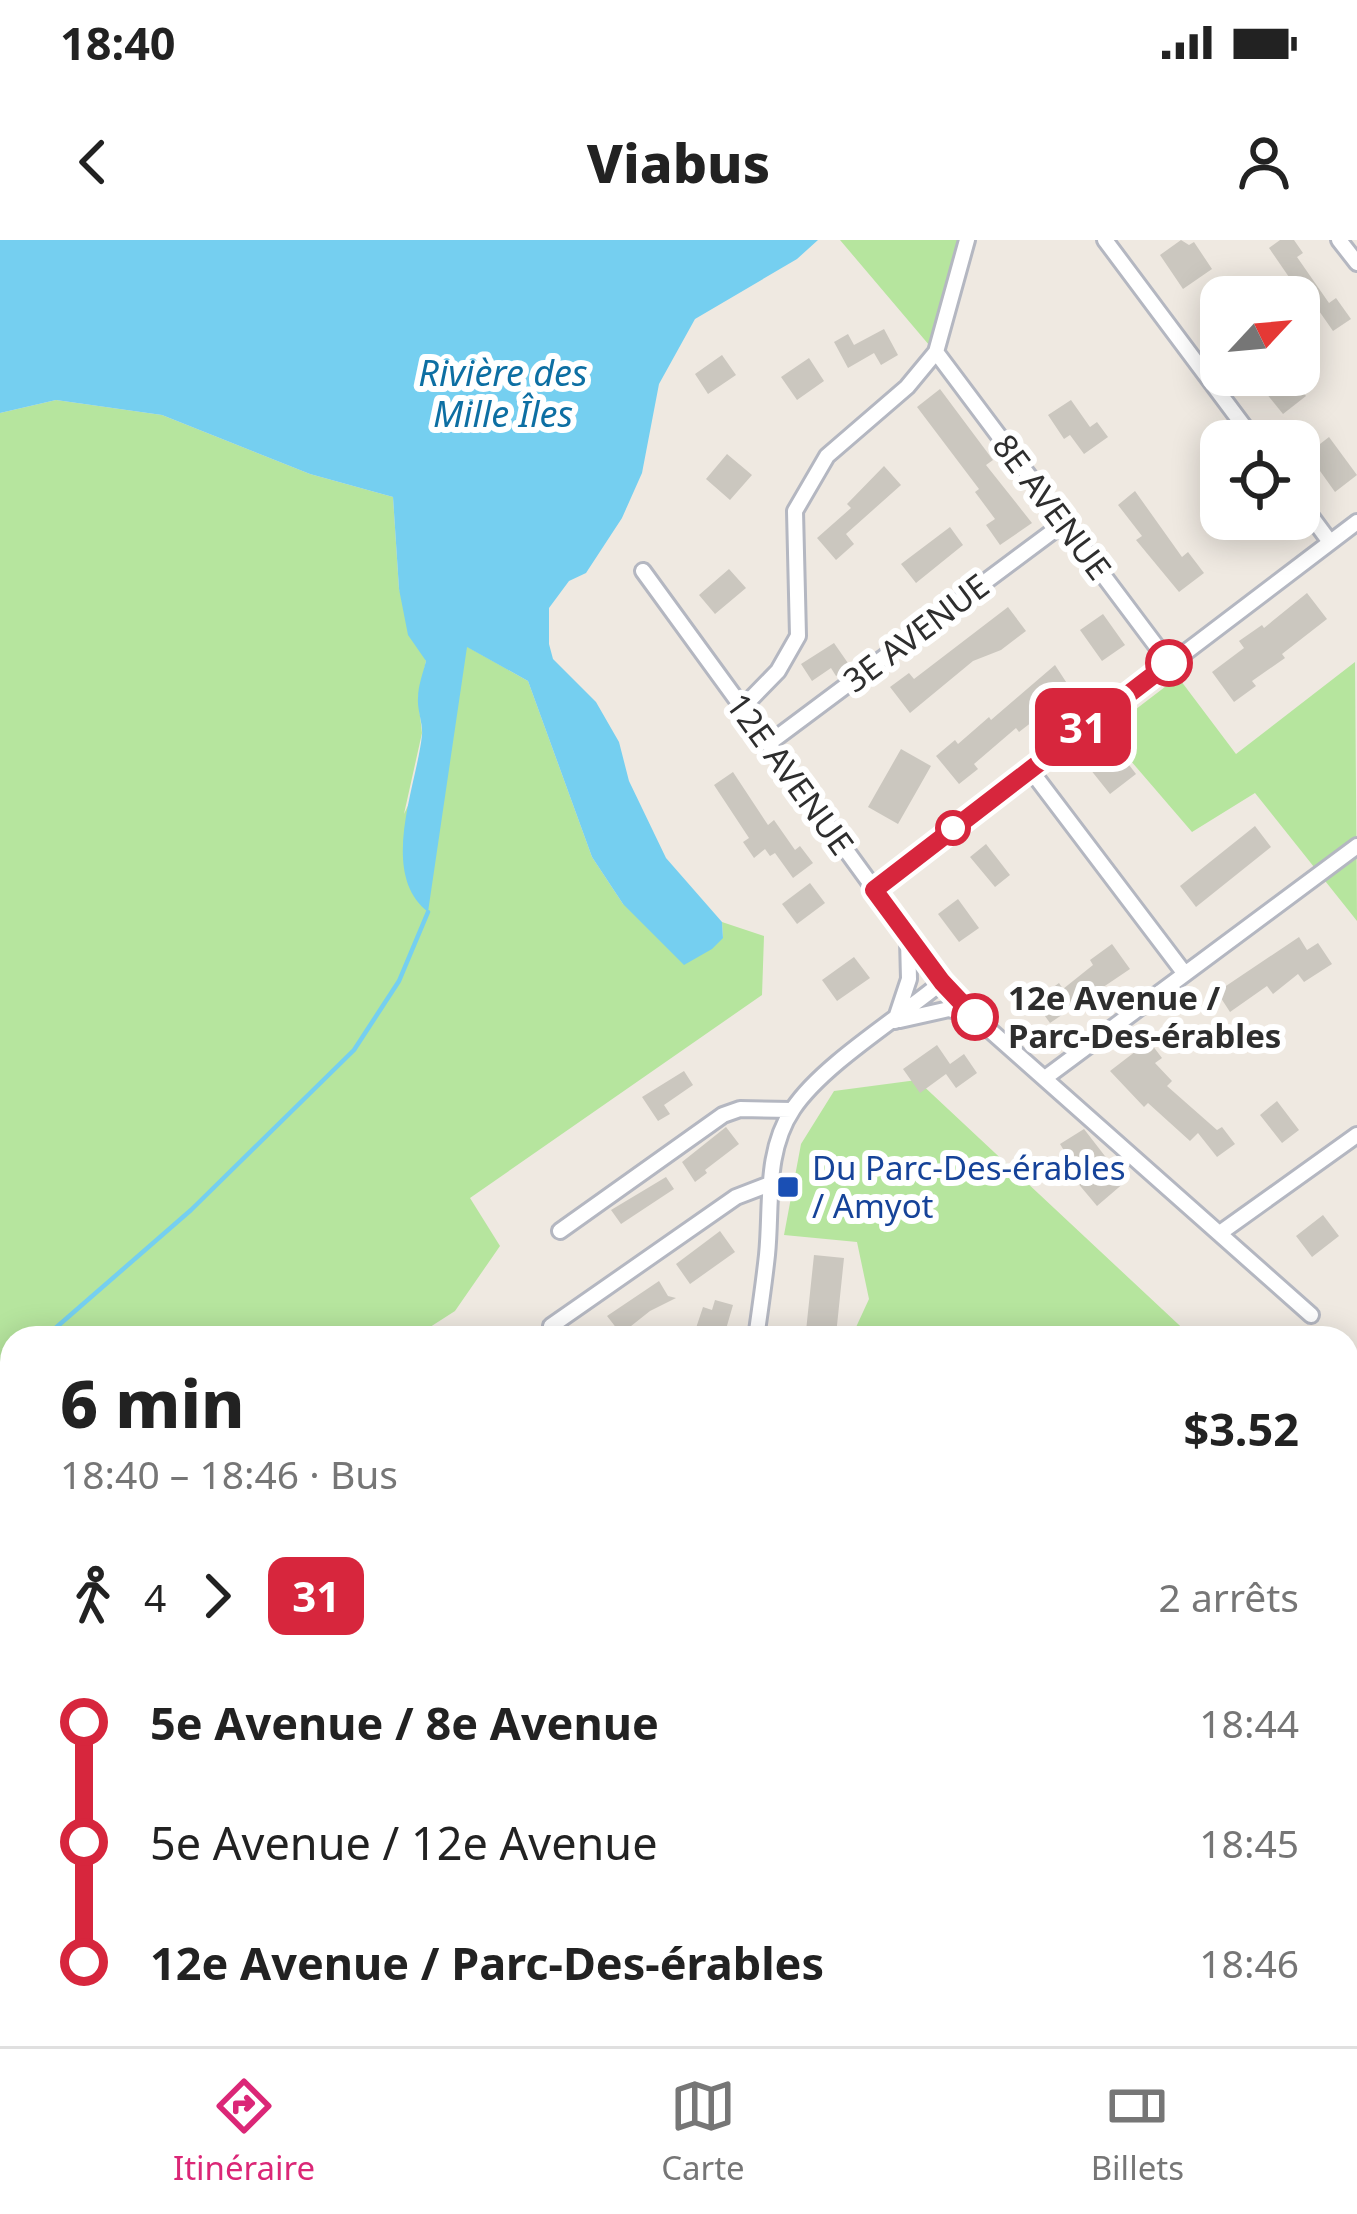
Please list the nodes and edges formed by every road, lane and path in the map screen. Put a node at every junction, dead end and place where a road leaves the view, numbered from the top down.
1 (967, 240) edge
2 (1105, 240) edge
3 (1339, 240) edge
4 (1357, 263) edge
5 (935, 352) junction
6 (1239, 420) edge
7 (1357, 522) edge
8 (1064, 523) junction
9 (1320, 528) edge
10 (1330, 542) junction
11 (643, 571) dead end
12 (1169, 663) junction
13 (742, 708) junction
14 (768, 744) junction
15 (1029, 768) junction
16 (1357, 846) edge
17 (874, 890) junction
18 (907, 935) junction
19 (1185, 974) junction
20 (942, 982) junction
21 (975, 1017) junction
22 (895, 1021) junction
23 (1045, 1078) junction
24 (792, 1110) junction
25 (1357, 1135) edge
26 (770, 1184) junction
27 (560, 1231) dead end
28 (1220, 1233) junction
29 (1311, 1315) dead end
30 (551, 1326) dead end
31 (758, 1326) edge

1 - 5 street
2 - 6 street
3 - 4 street
5 - 8 street, 8E AVENUE
5 - 13 street
7 - 10 street
8 - 12 street, 8E AVENUE
8 - 14 street, 3E AVENUE
9 - 10 street
10 - 12 street
11 - 13 street, 12E AVENUE
12 - 15 street
13 - 14 street, 12E AVENUE
14 - 17 street, 12E AVENUE
15 - 17 street
15 - 19 street
16 - 19 street
17 - 18 street, 12E AVENUE
18 - 20 street, 12E AVENUE
18 - 22 street
19 - 23 street
20 - 21 street, 12E AVENUE
20 - 22 street
21 - 22 street
21 - 23 street, 12E AVENUE
22 - 24 street
23 - 28 street, 12E AVENUE
24 - 26 street
24 - 27 street
25 - 28 street
26 - 30 street
26 - 31 street
28 - 29 street, 12E AVENUE

